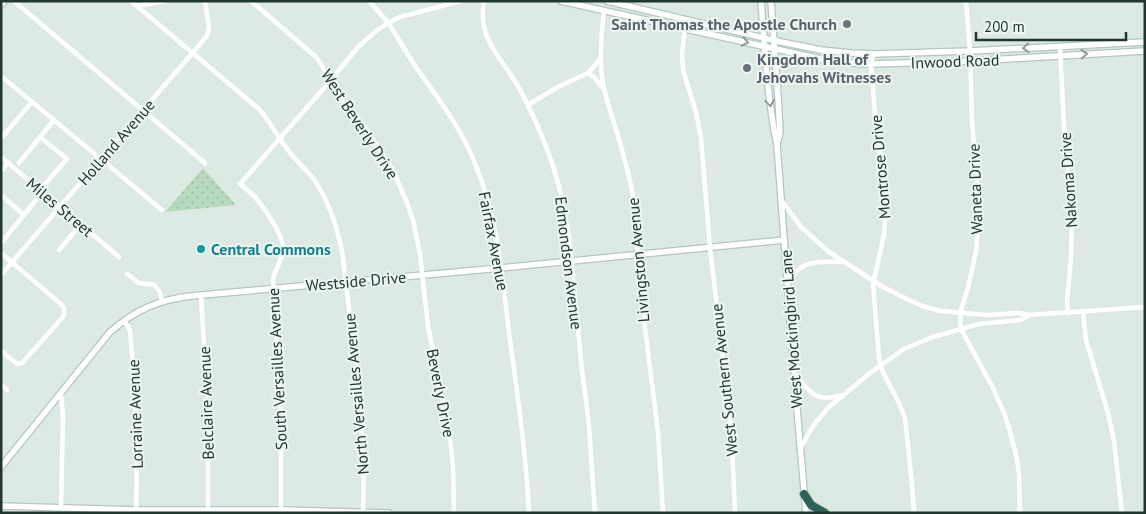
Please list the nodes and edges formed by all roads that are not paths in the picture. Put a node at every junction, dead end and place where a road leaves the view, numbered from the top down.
1 (4, 1) edge
2 (14, 1) edge
3 (131, 1) edge
4 (166, 1) edge
5 (206, 1) edge
6 (251, 1) edge
7 (369, 1) edge
8 (461, 1) edge
9 (484, 1) edge
10 (561, 1) edge
11 (606, 1) edge
12 (761, 1) edge
13 (771, 1) edge
14 (966, 1) edge
15 (1, 5) edge
16 (137, 6) junction
17 (604, 11) junction
18 (388, 23) junction
19 (685, 29) junction
20 (764, 38) junction
21 (774, 40) junction
22 (1145, 42) edge
23 (764, 46) junction
24 (1060, 46) junction
25 (774, 49) junction
26 (970, 51) junction
27 (1145, 51) edge
28 (192, 53) junction
29 (873, 54) junction
30 (1061, 55) junction
31 (601, 58) junction
32 (970, 61) junction
33 (872, 64) junction
34 (588, 72) junction
35 (1, 76) edge
36 (330, 81) junction
37 (604, 90) junction
38 (32, 102) junction
39 (528, 105) junction
40 (143, 111) junction
41 (54, 120) junction
42 (40, 137) junction
43 (1, 138) edge
44 (280, 139) junction
45 (778, 144) junction
46 (1, 157) edge
47 (101, 159) junction
48 (8, 163) junction
49 (19, 163) dead end
50 (205, 163) dead end
51 (1, 171) edge
52 (40, 190) junction
53 (1, 195) edge
54 (36, 200) dead end
55 (781, 200) junction
56 (60, 207) junction
57 (162, 210) dead end
58 (24, 216) junction
59 (81, 224) junction
60 (784, 240) junction
61 (1, 243) edge
62 (710, 248) junction
63 (59, 250) dead end
64 (1, 253) edge
65 (638, 255) junction
66 (119, 257) dead end
67 (12, 262) junction
68 (572, 262) junction
69 (843, 262) junction
70 (502, 268) junction
71 (127, 274) dead end
72 (1, 275) edge
73 (423, 275) junction
74 (873, 280) junction
75 (346, 282) junction
76 (787, 284) junction
77 (273, 288) junction
78 (201, 295) junction
79 (162, 302) junction
80 (1145, 307) edge
81 (1083, 312) junction
82 (960, 313) junction
83 (1068, 313) junction
84 (1030, 315) junction
85 (124, 321) junction
86 (961, 329) junction
87 (1, 351) edge
88 (880, 366) junction
89 (794, 371) junction
90 (1, 385) edge
91 (7, 390) dead end
92 (847, 392) junction
93 (61, 394) junction
94 (800, 448) junction
95 (1, 467) edge
96 (804, 494) junction
97 (1, 506) edge
98 (61, 508) junction
99 (136, 510) junction
100 (281, 510) junction
101 (208, 511) junction
102 (363, 512) edge
103 (390, 513) edge
104 (454, 513) edge
105 (529, 513) edge
106 (595, 513) edge
107 (663, 513) edge
108 (735, 513) edge
109 (806, 513) edge
110 (825, 513) edge
111 (914, 513) edge
112 (1020, 513) edge
113 (1122, 513) edge

1 - 15 main road
2 - 40 street
3 - 16 street, North Versailles Avenue
4 - 16 street
5 - 28 street, Holland Avenue
6 - 36 street, West Beverly Drive
7 - 18 street, Fairfax Avenue
8 - 18 street
9 - 39 street, Edmondson Avenue
10 - 17 main road, Inwood Road
11 - 17 main road
11 - 20 main road, Inwood Road
12 - 20 main road, West Mockingbird Lane
13 - 21 main road, West Mockingbird Lane
14 - 26 street, Waneta Drive
16 - 28 street, North Versailles Avenue
17 - 19 main road, Inwood Road
17 - 31 street, Livingston Avenue
18 - 36 street
18 - 70 street, Fairfax Avenue
19 -> 23 main road, Inwood Road
19 - 62 street, West Southern Avenue
20 - 21 main road, Inwood Road
20 - 23 main road, West Mockingbird Lane
21 - 25 main road, West Mockingbird Lane
21 - 29 main road, Inwood Road
22 - 24 main road, Inwood Road
23 - 25 main road, Inwood Road
23 -> 45 main road, West Mockingbird Lane
24 -> 26 main road, Inwood Road
24 - 30 street, Nakoma Drive
25 - 33 main road, Inwood Road
25 - 45 main road, West Mockingbird Lane
26 - 29 main road, Inwood Road
26 - 32 street, Waneta Drive
30 -> 27 main road, Inwood Road
28 - 40 street, Holland Avenue
28 - 44 street, North Versailles Avenue
29 - 33 street, Montrose Drive
30 - 32 main road, Inwood Road
30 - 83 street, Nakoma Drive
31 - 34 street
31 - 37 street, Livingston Avenue
32 - 33 main road, Inwood Road
32 - 82 street, Waneta Drive
33 - 74 street, Montrose Drive
34 - 37 street
34 - 39 street
35 - 38 street
36 - 44 street
36 - 73 street, West Beverly Drive
37 - 65 street, Livingston Avenue
38 - 41 street
38 - 43 street
39 - 68 street, Edmondson Avenue
40 - 47 street, Holland Avenue
40 - 50 street
41 - 42 street
41 - 47 street
42 - 49 street
42 - 52 street
44 - 75 street, North Versailles Avenue
44 - 77 street, South Versailles Avenue
45 - 55 main road, West Mockingbird Lane
46 - 48 street, Miles Street
47 - 56 street, Holland Avenue
47 - 57 street
48 - 51 street
48 - 52 street, Miles Street
52 - 56 street, Miles Street
53 - 58 street, Miles Street
54 - 58 street
55 - 60 main road, West Mockingbird Lane
55 - 69 street
56 - 59 street, Miles Street
56 - 67 street, Holland Avenue
58 - 61 street
59 - 63 street
59 - 66 street, Miles Street
60 - 62 main road, Westside Drive
60 - 76 main road, West Mockingbird Lane
62 - 65 main road, Westside Drive
62 - 108 street, West Southern Avenue
64 - 67 street
65 - 68 main road, Westside Drive
65 - 107 street, Livingston Avenue
67 - 72 street, Holland Avenue
67 - 87 street
68 - 70 main road, Westside Drive
68 - 106 street, Edmondson Avenue
69 - 74 street
69 - 76 street
70 - 73 main road, Westside Drive
70 - 105 street, Fairfax Avenue
71 - 79 street
73 - 75 main road, Westside Drive
73 - 104 street, Beverly Drive
74 - 82 street
74 - 88 street, Montrose Drive
75 - 77 main road, Westside Drive
75 - 102 street, North Versailles Avenue
76 - 89 main road, West Mockingbird Lane
77 - 78 main road, Westside Drive
77 - 100 street, South Versailles Avenue
78 - 79 main road, Westside Drive
78 - 101 street, Belclaire Avenue
79 - 85 main road, Westside Drive
80 - 81 street
81 - 83 street
81 - 113 street
82 - 84 street
82 - 86 street, Waneta Drive
83 - 84 street
84 - 86 street
85 - 93 main road, Westside Drive
85 - 99 street, Lorraine Avenue
86 - 88 street
86 - 112 street, Waneta Drive
88 - 92 street
88 - 111 street, Montrose Drive
89 - 92 street
89 - 94 main road, West Mockingbird Lane
90 - 91 street
92 - 94 street
93 - 95 main road, Westside Drive
93 - 98 street
94 - 96 main road, West Mockingbird Lane
96 - 109 main road, West Mockingbird Lane
96 - 110 highway
97 - 98 main road
98 - 99 main road
99 - 101 main road
100 - 101 main road
100 - 102 main road
102 - 103 main road

